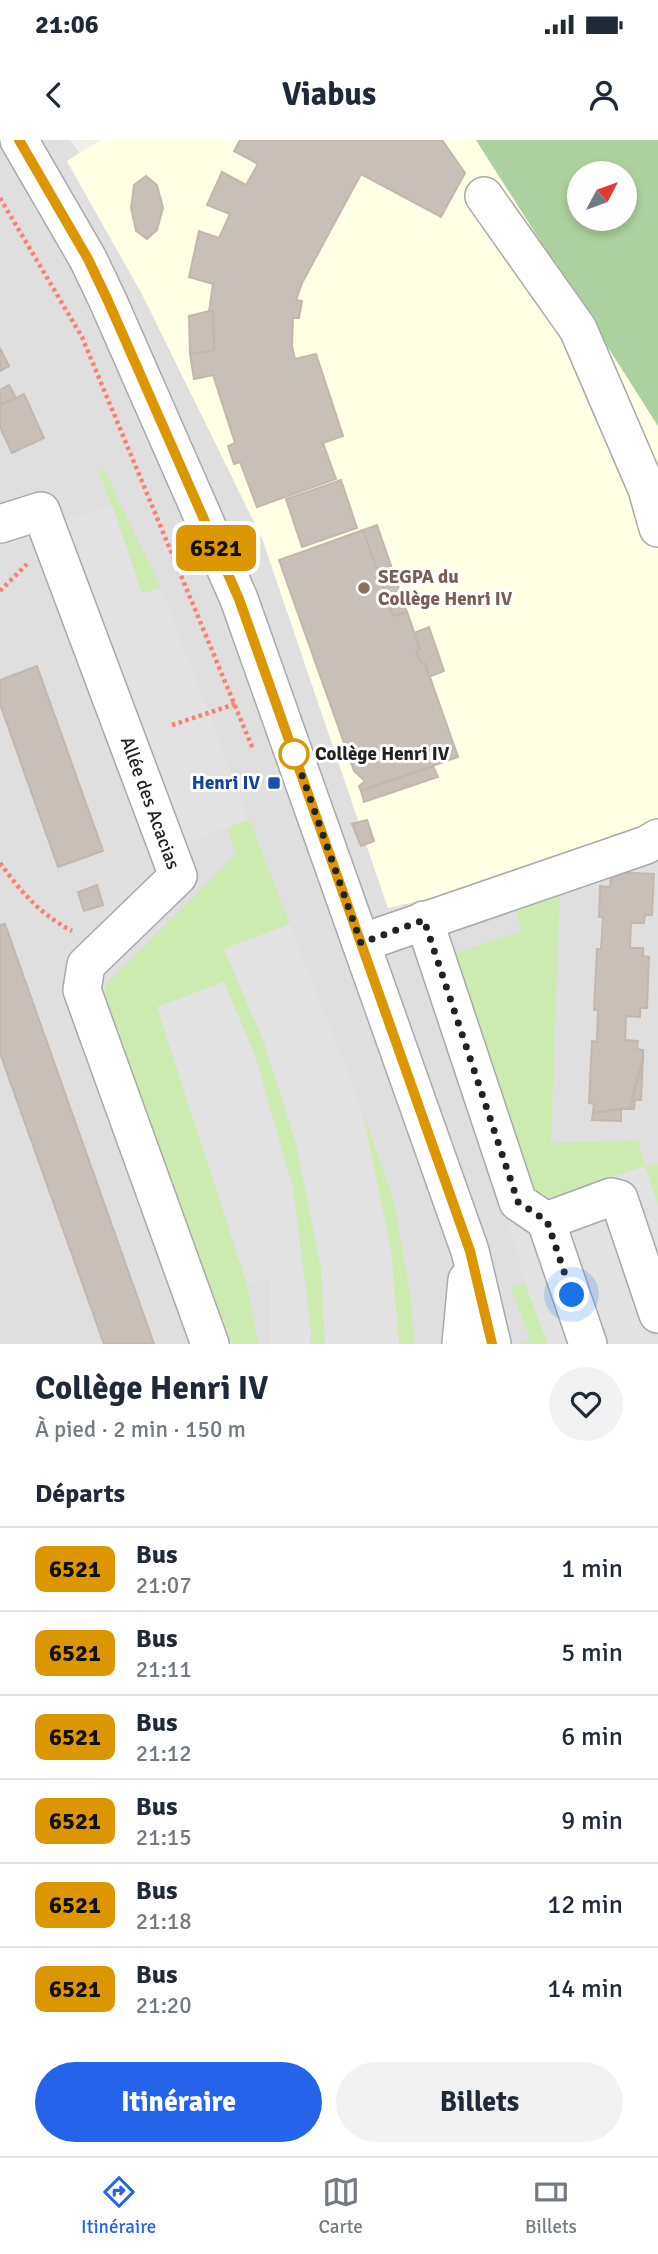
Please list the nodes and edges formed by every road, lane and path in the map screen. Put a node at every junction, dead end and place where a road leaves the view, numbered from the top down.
1 (19, 140) edge
2 (484, 196) dead end
3 (0, 198) edge
4 (13, 512) edge
5 (658, 528) edge
6 (272, 692) junction
7 (235, 704) junction
8 (173, 725) dead end
9 (254, 752) dead end
10 (658, 838) edge
11 (0, 863) edge
12 (424, 920) junction
13 (361, 943) junction
14 (103, 947) junction
15 (547, 1221) junction
16 (470, 1251) junction
17 (658, 1314) edge
18 (210, 1344) edge
19 (461, 1344) edge
20 (492, 1344) edge
21 (588, 1344) edge

1 - 6 street
2 - 5 street
3 - 7 path
4 - 14 street, Allée des Acacias
6 - 7 path
6 - 13 street
7 - 8 path
7 - 9 path
10 - 12 street
11 - 14 path
12 - 13 street
12 - 15 street
13 - 16 street
14 - 18 street, Allée des Acacias
15 - 17 street
15 - 21 street
16 - 19 street
16 - 20 street

